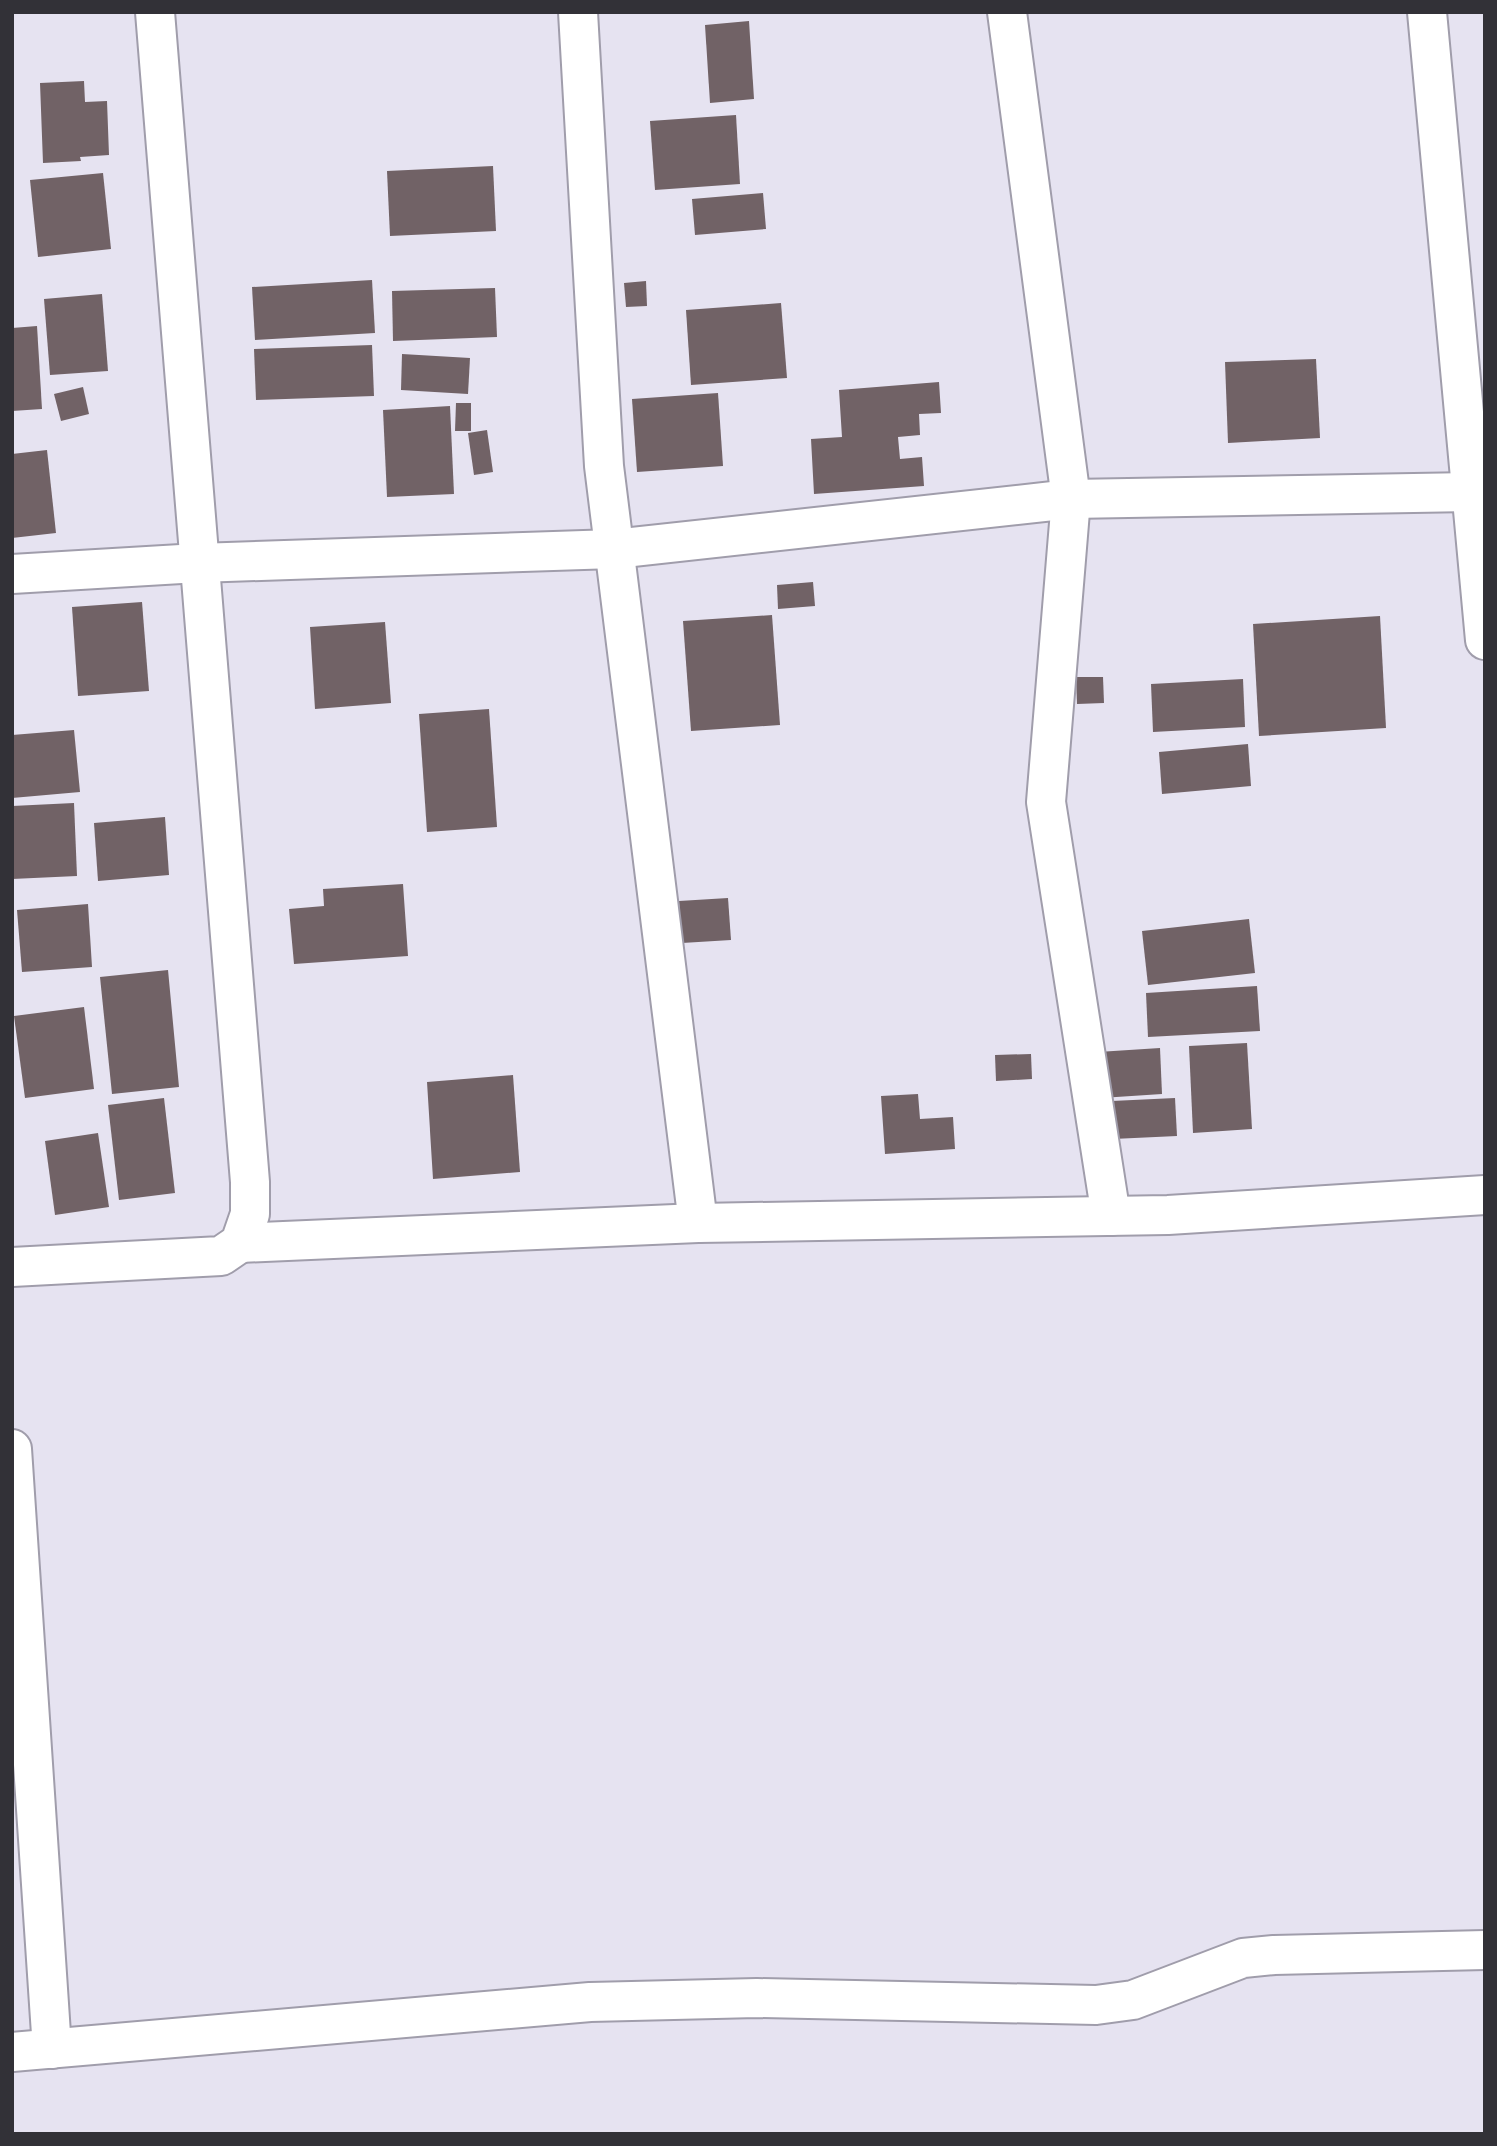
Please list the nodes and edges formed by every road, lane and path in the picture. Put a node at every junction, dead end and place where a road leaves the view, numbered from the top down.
1 (155, 12) edge
2 (578, 12) edge
3 (1007, 12) edge
4 (1427, 12) edge
5 (1478, 487) edge
6 (1071, 499) junction
7 (614, 549) junction
8 (198, 563) junction
9 (12, 573) edge
10 (1485, 640) edge
11 (1485, 1195) edge
12 (1111, 1216) junction
13 (698, 1223) junction
14 (240, 1243) junction
15 (12, 1267) edge
16 (12, 1449) edge
17 (1485, 1950) edge
18 (52, 2049) junction
19 (12, 2052) edge

1 - 8 street
2 - 7 street
3 - 6 street
4 - 5 street
5 - 6 street
5 - 10 street
6 - 7 street
6 - 12 street
7 - 8 street
7 - 13 street
8 - 9 street
8 - 14 street
11 - 12 street
12 - 13 street
13 - 14 street
14 - 15 street
16 - 18 street
17 - 18 street
18 - 19 street

